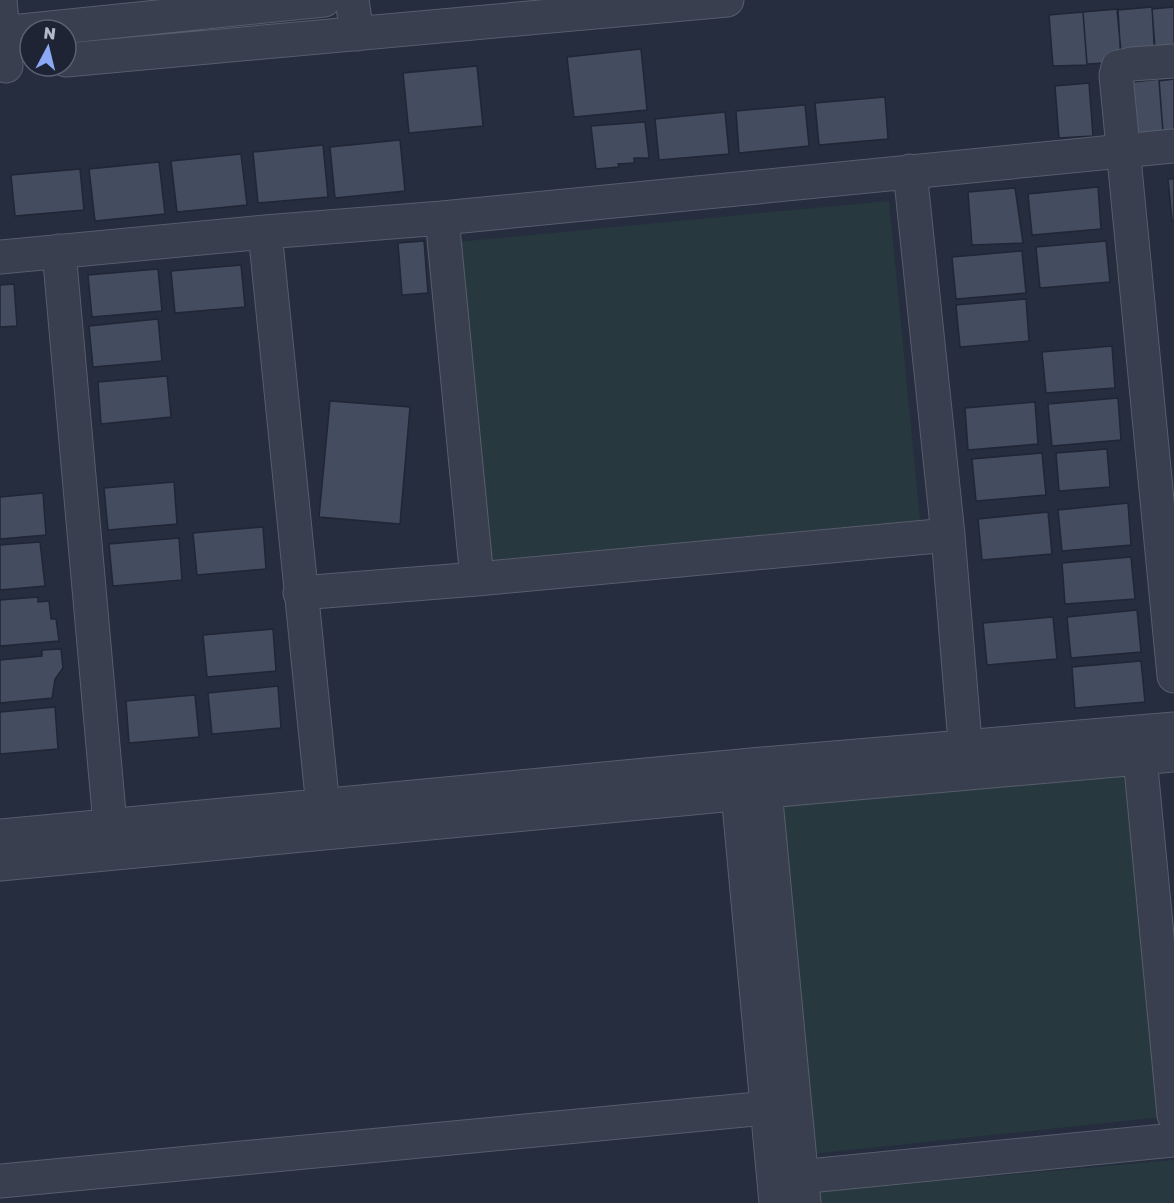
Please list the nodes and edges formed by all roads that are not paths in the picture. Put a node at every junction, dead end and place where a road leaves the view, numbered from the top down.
1 (0, 0) edge
2 (324, 0) edge
3 (352, 0) edge
4 (727, 0) edge
5 (2, 33) edge
6 (357, 34) junction
7 (78, 59) edge
8 (1174, 61) edge
9 (12, 65) edge
10 (1174, 146) edge
11 (1123, 151) junction
12 (910, 171) junction
13 (442, 218) junction
14 (265, 232) junction
15 (59, 251) junction
16 (0, 257) edge
17 (948, 535) junction
18 (477, 579) junction
19 (300, 593) junction
20 (1174, 676) edge
21 (1174, 729) edge
22 (1139, 744) junction
23 (1174, 755) edge
24 (966, 759) junction
25 (751, 779) junction
26 (324, 819) junction
27 (0, 836) edge
28 (111, 839) junction
29 (0, 864) edge
30 (767, 1108) junction
31 (1174, 1114) edge
32 (1174, 1140) edge
33 (0, 1181) edge
34 (51, 1190) edge
35 (789, 1191) edge

1 - 5 street
2 - 5 street
3 - 6 street
4 - 6 street
5 - 9 street
6 - 7 street
8 - 11 street
10 - 11 street
11 - 12 street
11 - 20 street
12 - 13 street
12 - 17 street
13 - 14 street
13 - 18 street
14 - 15 street
14 - 19 street
15 - 16 street
15 - 28 street
17 - 18 street
17 - 24 street
18 - 19 street
19 - 26 street
21 - 22 street
22 - 23 street
22 - 24 street
22 - 31 street
24 - 25 street
25 - 26 street
25 - 30 street
25 - 35 street
26 - 28 street
27 - 28 street
28 - 29 street
30 - 34 street
30 - 35 street
32 - 35 street
33 - 34 street

